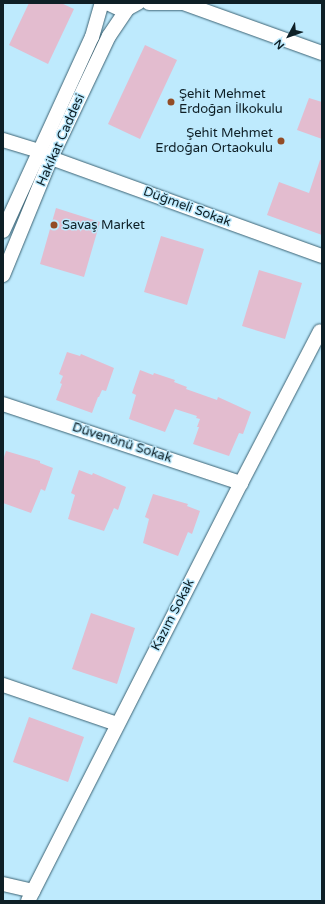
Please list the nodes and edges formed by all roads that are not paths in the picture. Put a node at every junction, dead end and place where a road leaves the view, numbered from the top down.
1 (102, 3) edge
2 (107, 3) edge
3 (149, 3) edge
4 (183, 3) edge
5 (132, 6) edge
6 (322, 53) edge
7 (3, 140) edge
8 (46, 155) junction
9 (3, 231) edge
10 (322, 256) edge
11 (3, 275) edge
12 (321, 329) edge
13 (5, 409) edge
14 (241, 483) junction
15 (3, 685) edge
16 (117, 724) junction
17 (3, 884) edge
18 (30, 896) edge

1 - 8 street, Hakikat Caddesi
2 - 5 street
3 - 4 street
4 - 6 street
5 - 8 street, Hakikat Caddesi
7 - 8 street, Düğmeli Sokak
8 - 9 street, Hakikat Caddesi
8 - 10 street, Düğmeli Sokak
8 - 11 street, Hakikat Caddesi
12 - 14 street, Kazım Sokak
13 - 14 street, Düvenönü Sokak
14 - 16 street, Kazım Sokak
15 - 16 street
16 - 18 street, Kazım Sokak
17 - 18 street

